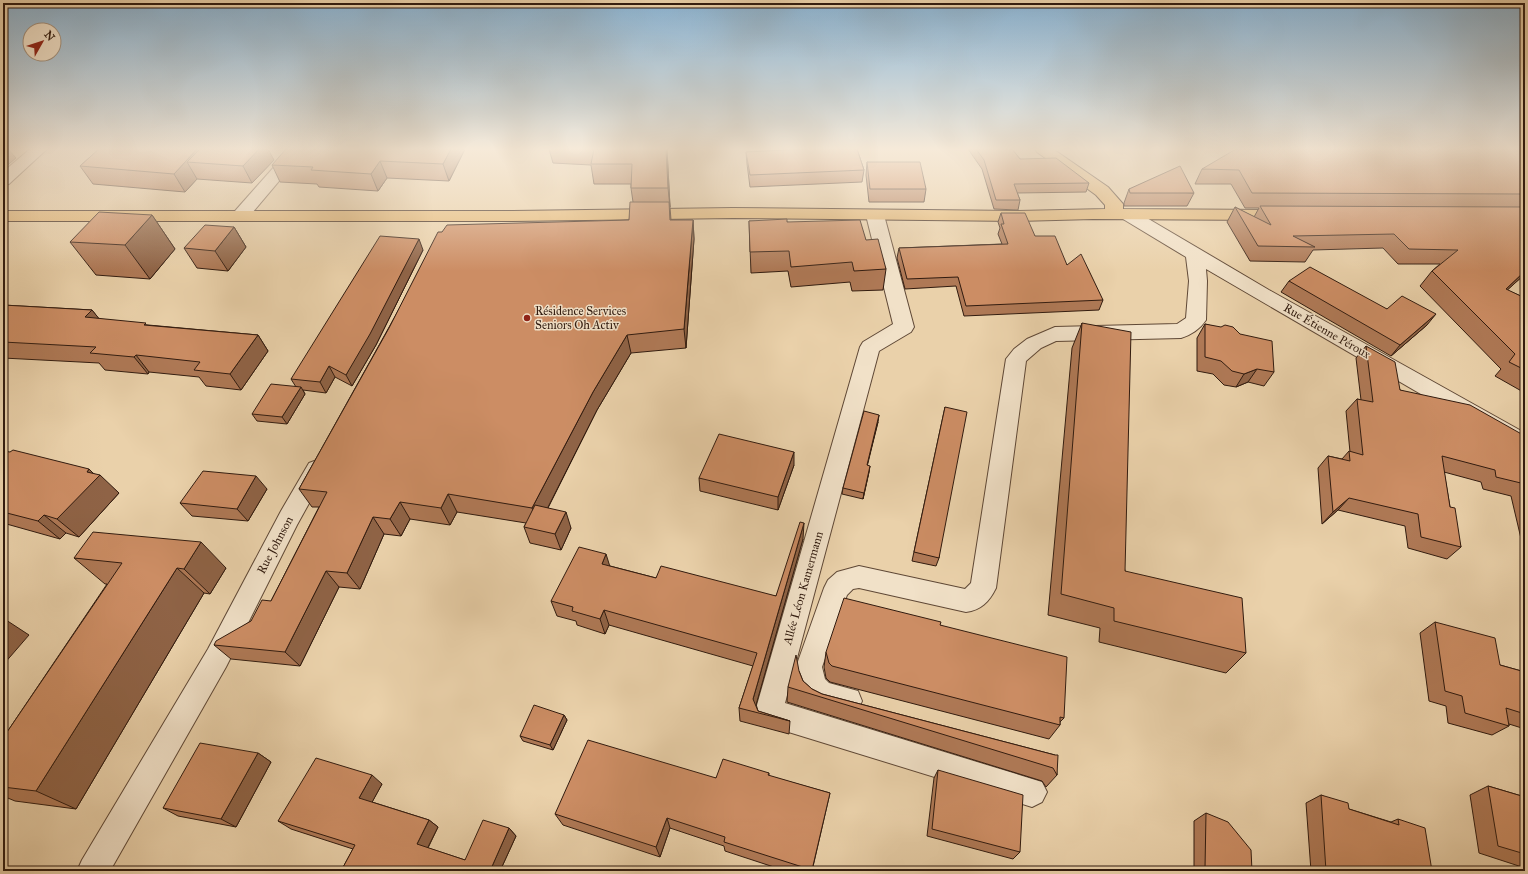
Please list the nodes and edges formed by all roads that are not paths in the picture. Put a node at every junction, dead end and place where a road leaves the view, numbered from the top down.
1 (263, 190) edge
2 (1100, 190) edge
3 (241, 215) junction
4 (875, 215) junction
5 (1122, 215) junction
6 (1302, 215) edge
7 (3, 216) edge
8 (451, 216) junction
9 (440, 240) edge
10 (1195, 254) junction
11 (1525, 444) edge
12 (328, 450) edge
13 (867, 706) edge
14 (1032, 792) dead end
15 (93, 871) edge

1 - 3 street
2 - 5 main road
3 - 7 main road
3 - 8 main road
4 - 5 main road
4 - 8 main road
4 - 14 street, Allée Léon Kamermann
5 - 6 main road
5 - 10 street, Rue Étienne Péroux
8 - 9 street
10 - 11 street, Rue Étienne Péroux
10 - 13 street
12 - 15 street, Rue Johnson

